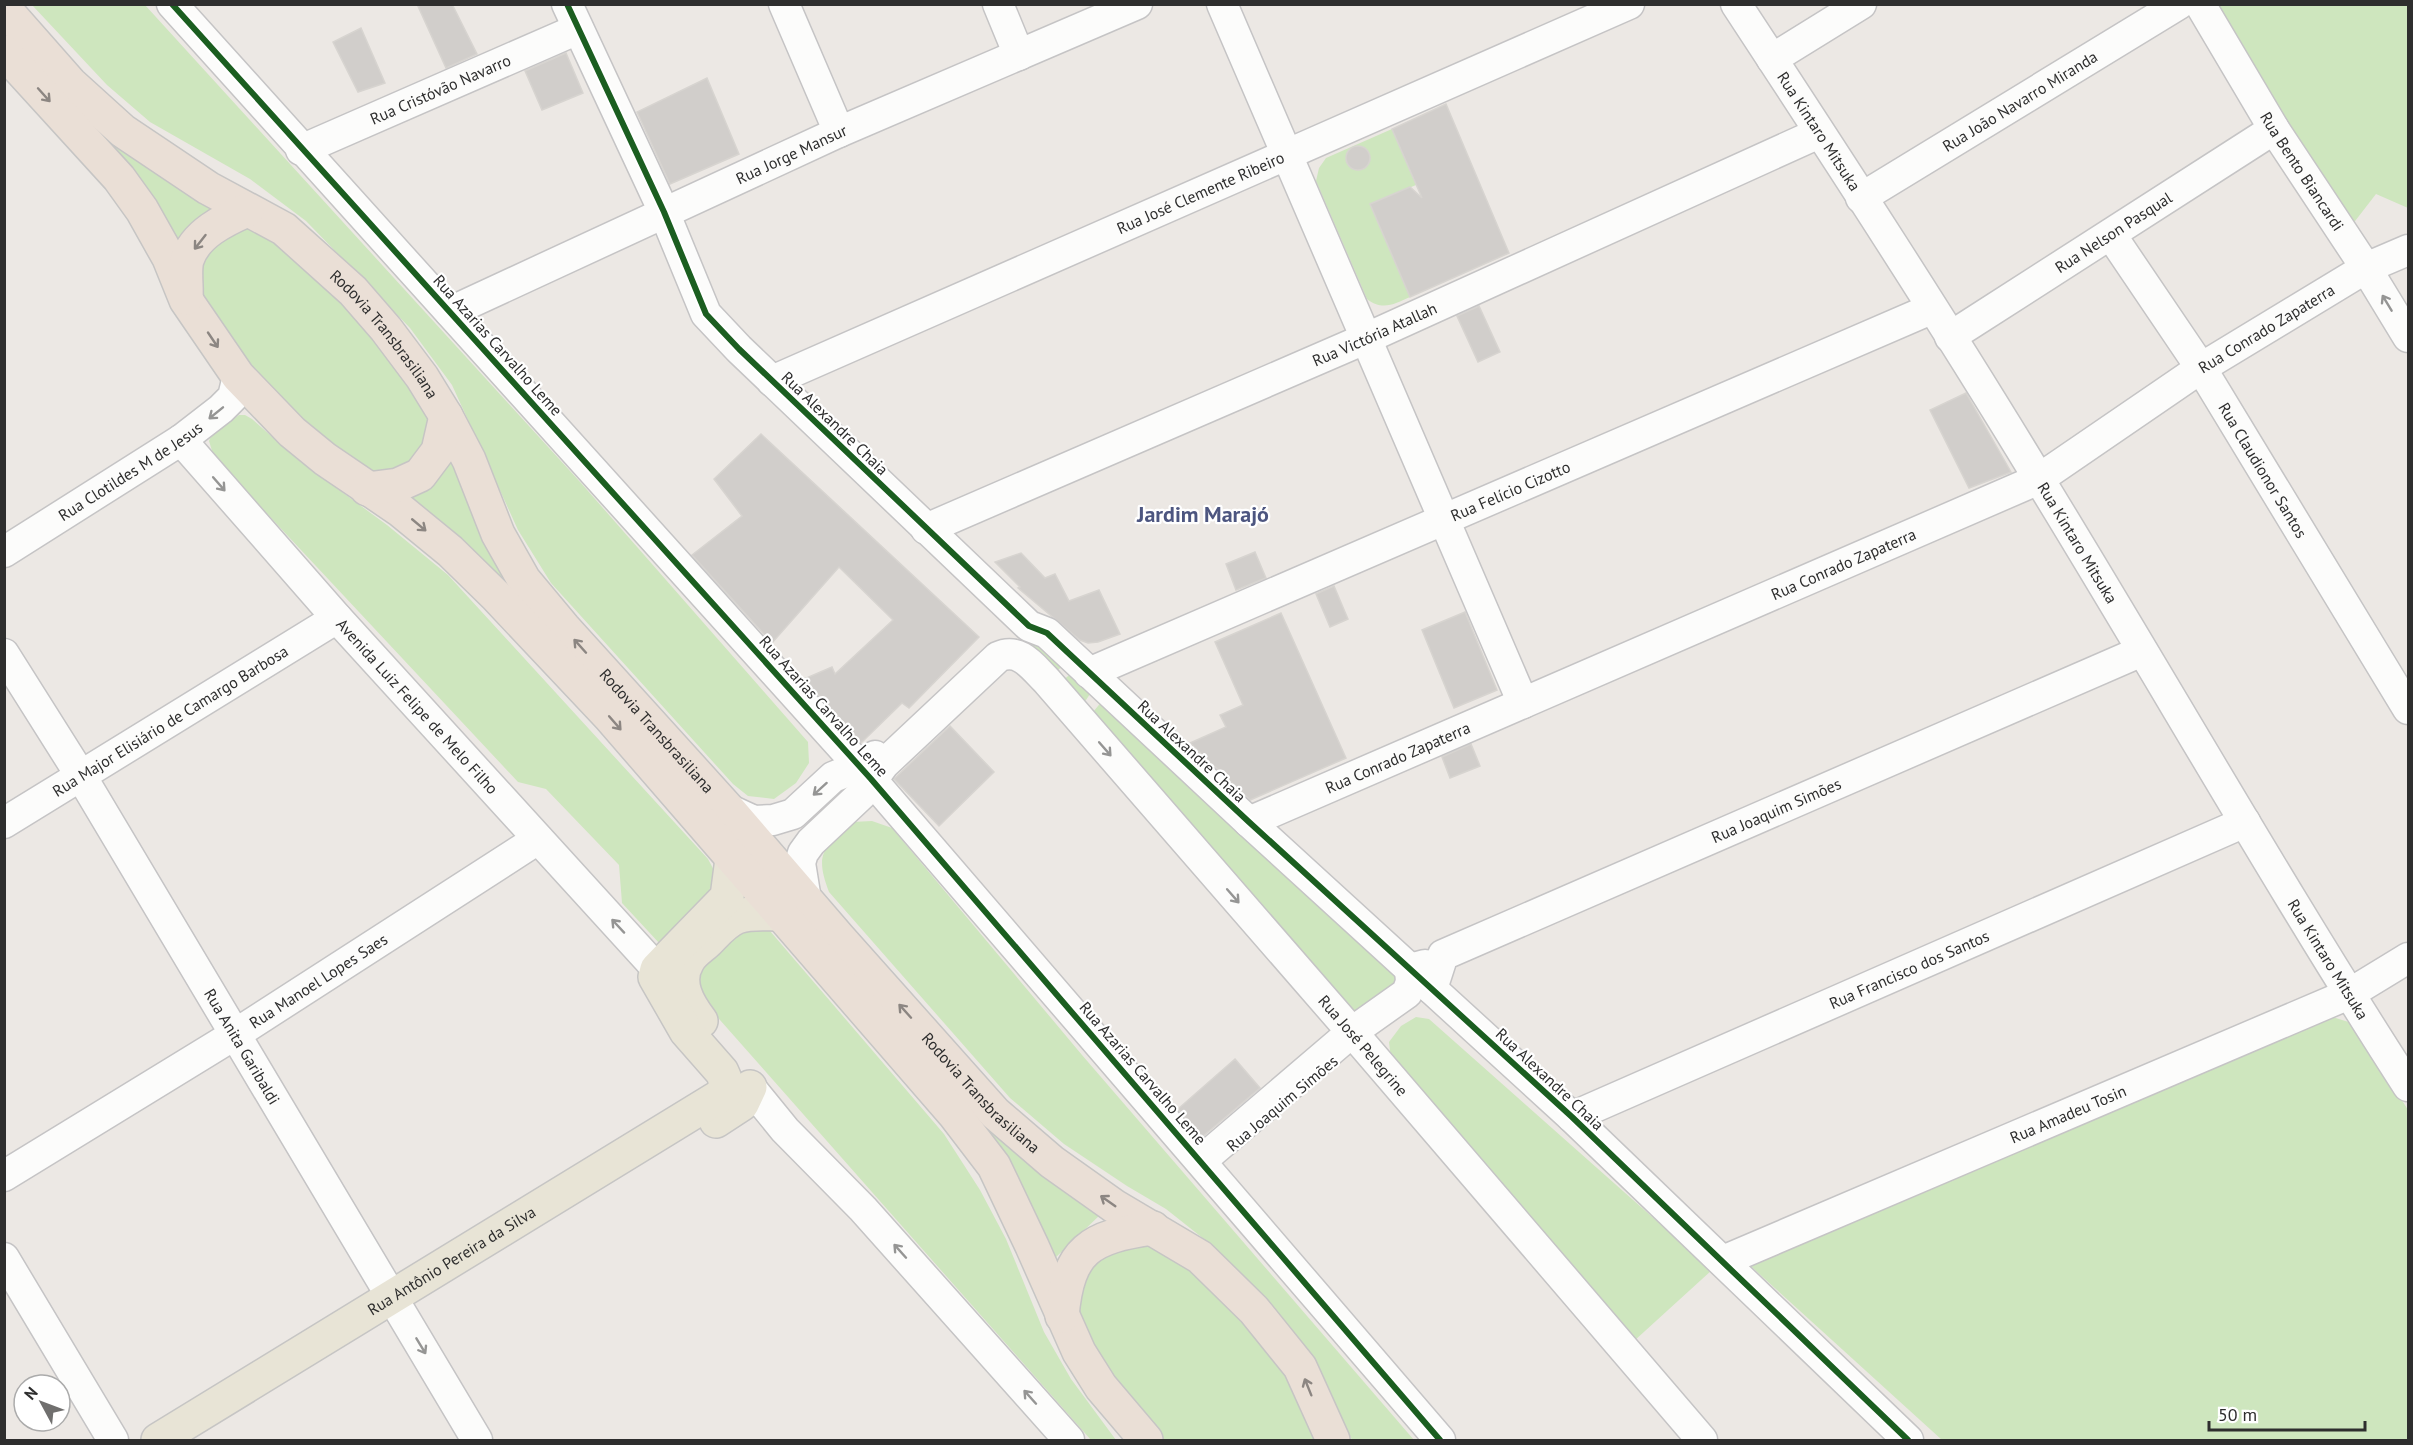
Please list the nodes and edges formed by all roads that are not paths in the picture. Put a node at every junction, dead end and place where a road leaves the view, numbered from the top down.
1 (172, 4) edge
2 (784, 4) edge
3 (998, 4) edge
4 (1137, 4) edge
5 (1222, 4) edge
6 (1629, 4) edge
7 (1736, 4) edge
8 (1861, 4) edge
9 (2179, 4) edge
10 (2200, 4) edge
11 (4, 8) edge
12 (572, 17) edge
13 (4, 52) edge
14 (1019, 55) junction
15 (1772, 59) junction
16 (2274, 129) junction
17 (840, 132) junction
18 (1818, 133) junction
19 (301, 150) junction
20 (1288, 154) junction
21 (1861, 198) junction
22 (247, 210) junction
23 (664, 212) junction
24 (2111, 235) junction
25 (2409, 250) edge
26 (2366, 268) junction
27 (186, 300) junction
28 (1931, 309) junction
29 (450, 312) junction
30 (1950, 337) junction
31 (2409, 337) edge
32 (1367, 338) junction
33 (2201, 368) junction
34 (238, 376) junction
35 (772, 381) junction
36 (446, 416) junction
37 (181, 440) junction
38 (2039, 479) junction
39 (367, 489) junction
40 (1445, 520) junction
41 (926, 529) junction
42 (4, 552) edge
43 (336, 618) junction
44 (1029, 626) junction
45 (2142, 651) junction
46 (4, 654) edge
47 (1090, 674) junction
48 (1061, 698) junction
49 (1523, 703) junction
50 (2409, 709) edge
51 (866, 772) junction
52 (81, 776) junction
53 (728, 808) junction
54 (1249, 822) junction
55 (2245, 822) junction
56 (4, 823) edge
57 (538, 839) junction
58 (732, 859) junction
59 (793, 907) junction
60 (1443, 955) junction
61 (2409, 958) edge
62 (657, 969) junction
63 (1410, 969) junction
64 (1432, 989) junction
65 (2349, 994) junction
66 (234, 1035) junction
67 (1355, 1036) junction
68 (732, 1084) junction
69 (2409, 1086) edge
70 (1572, 1117) junction
71 (1204, 1164) junction
72 (4, 1176) edge
73 (1154, 1228) junction
74 (4, 1258) edge
75 (1723, 1261) junction
76 (396, 1305) junction
77 (1062, 1316) junction
78 (1324, 1432) edge
79 (113, 1440) edge
80 (158, 1440) edge
81 (192, 1440) edge
82 (477, 1440) edge
83 (1068, 1440) edge
84 (1146, 1440) edge
85 (1440, 1440) edge
86 (1702, 1440) edge
87 (1908, 1440) edge

1 - 19 street, Rua Azarias Carvalho Leme
2 - 17 street
3 - 14 street
4 - 14 street, Rua Jorge Mansur
5 - 20 street
6 - 20 street, Rua José Clemente Ribeiro
7 - 15 street, Rua Kintaro Mitsuka
8 - 15 street
9 - 21 street, Rua João Navarro Miranda
10 - 16 street, Rua Bento Biancardi
11 - 22 highway, Rodovia Transbrasiliana
12 - 19 street, Rua Cristóvão Navarro
12 - 23 street, Rua Alexandre Chaia
13 -> 27 highway, Rodovia Transbrasiliana
14 - 17 street, Rua Jorge Mansur
15 - 18 street, Rua Kintaro Mitsuka
16 - 24 street, Rua Nelson Pasqual
16 - 26 street, Rua Bento Biancardi
17 - 23 street, Rua Jorge Mansur
18 - 21 street, Rua Kintaro Mitsuka
18 - 32 street, Rua Victória Atallah
19 - 29 street, Rua Azarias Carvalho Leme
20 - 32 street
20 - 35 street, Rua José Clemente Ribeiro
21 - 28 street, Rua Kintaro Mitsuka
22 -> 27 highway
22 - 36 highway, Rodovia Transbrasiliana
23 - 29 street, Rua Jorge Mansur
23 - 35 street, Rua Alexandre Chaia
24 - 30 street, Rua Nelson Pasqual
24 - 33 street, Rua Claudionor Santos
25 - 26 street, Rua Conrado Zapaterra
31 -> 26 street, Rua Bento Biancardi
26 - 33 street, Rua Conrado Zapaterra
27 -> 34 highway, Rodovia Transbrasiliana
28 - 30 street, Rua Kintaro Mitsuka
28 - 40 street, Rua Felício Cizotto
29 - 51 street, Rua Azarias Carvalho Leme
30 - 38 street, Rua Kintaro Mitsuka
32 - 40 street
32 - 41 street, Rua Victória Atallah
33 - 38 street, Rua Conrado Zapaterra
33 - 50 street, Rua Claudionor Santos
34 -> 37 street, Rua Clotildes M de Jesus
34 - 39 highway, Rodovia Transbrasiliana
35 - 41 street, Rua Alexandre Chaia
36 - 39 highway
53 -> 36 highway, Rodovia Transbrasiliana
37 - 42 street, Rua Clotildes M de Jesus
37 -> 43 street, Avenida Luiz Felipe de Melo Filho
38 - 45 street, Rua Kintaro Mitsuka
38 - 49 street, Rua Conrado Zapaterra
39 -> 58 highway, Rodovia Transbrasiliana
40 - 47 street, Rua Felício Cizotto
40 - 49 street
41 - 44 street, Rua Alexandre Chaia
43 - 52 street, Rua Major Elisiário de Camargo Barbosa
43 - 57 street, Avenida Luiz Felipe de Melo Filho
44 - 47 street, Rua Alexandre Chaia
44 - 51 street
45 - 55 street, Rua Kintaro Mitsuka
45 - 60 street, Rua Joaquim Simões
46 - 52 street, Rua Anita Garibaldi
47 - 48 street
47 - 54 street, Rua Alexandre Chaia
48 - 51 street, Rua José Pelegrine
48 -> 67 street, Rua José Pelegrine
49 - 54 street, Rua Conrado Zapaterra
51 -> 53 street
51 - 59 street
51 - 71 street, Rua Azarias Carvalho Leme
52 - 56 street, Rua Major Elisiário de Camargo Barbosa
52 - 66 street, Rua Anita Garibaldi
53 - 59 highway, Rodovia Transbrasiliana
54 - 63 street, Rua Alexandre Chaia
55 - 65 street, Rua Kintaro Mitsuka
55 - 70 street, Rua Francisco dos Santos
62 -> 57 street, Avenida Luiz Felipe de Melo Filho
57 - 66 street, Rua Manoel Lopes Saes
58 - 59 highway, Rodovia Transbrasiliana
58 - 62 main road
59 - 68 main road
73 -> 59 highway, Rodovia Transbrasiliana
59 - 77 highway, Rodovia Transbrasiliana
60 - 63 street, Rua Joaquim Simões
60 - 64 street
61 - 65 street, Rua Amadeu Tosin
62 - 68 main road
63 - 64 street, Rua Alexandre Chaia
63 - 67 street
64 - 67 street
64 - 70 street, Rua Alexandre Chaia
65 - 69 street, Rua Kintaro Mitsuka
65 - 75 street, Rua Amadeu Tosin
66 - 72 street, Rua Manoel Lopes Saes
66 - 76 street, Rua Anita Garibaldi
67 - 71 street, Rua Joaquim Simões
67 - 86 street, Rua José Pelegrine
68 - 76 main road, Rua Antônio Pereira da Silva
83 -> 68 street
70 - 75 street, Rua Alexandre Chaia
71 - 85 street, Rua Azarias Carvalho Leme
73 - 77 highway
78 -> 73 highway, Rodovia Transbrasiliana
74 - 79 street
75 - 87 street, Rua Alexandre Chaia
76 - 80 main road, Rua Antônio Pereira da Silva
76 - 81 main road, Rua Antônio Pereira da Silva
76 -> 82 street, Rua Anita Garibaldi
77 - 84 highway, Rodovia Transbrasiliana

